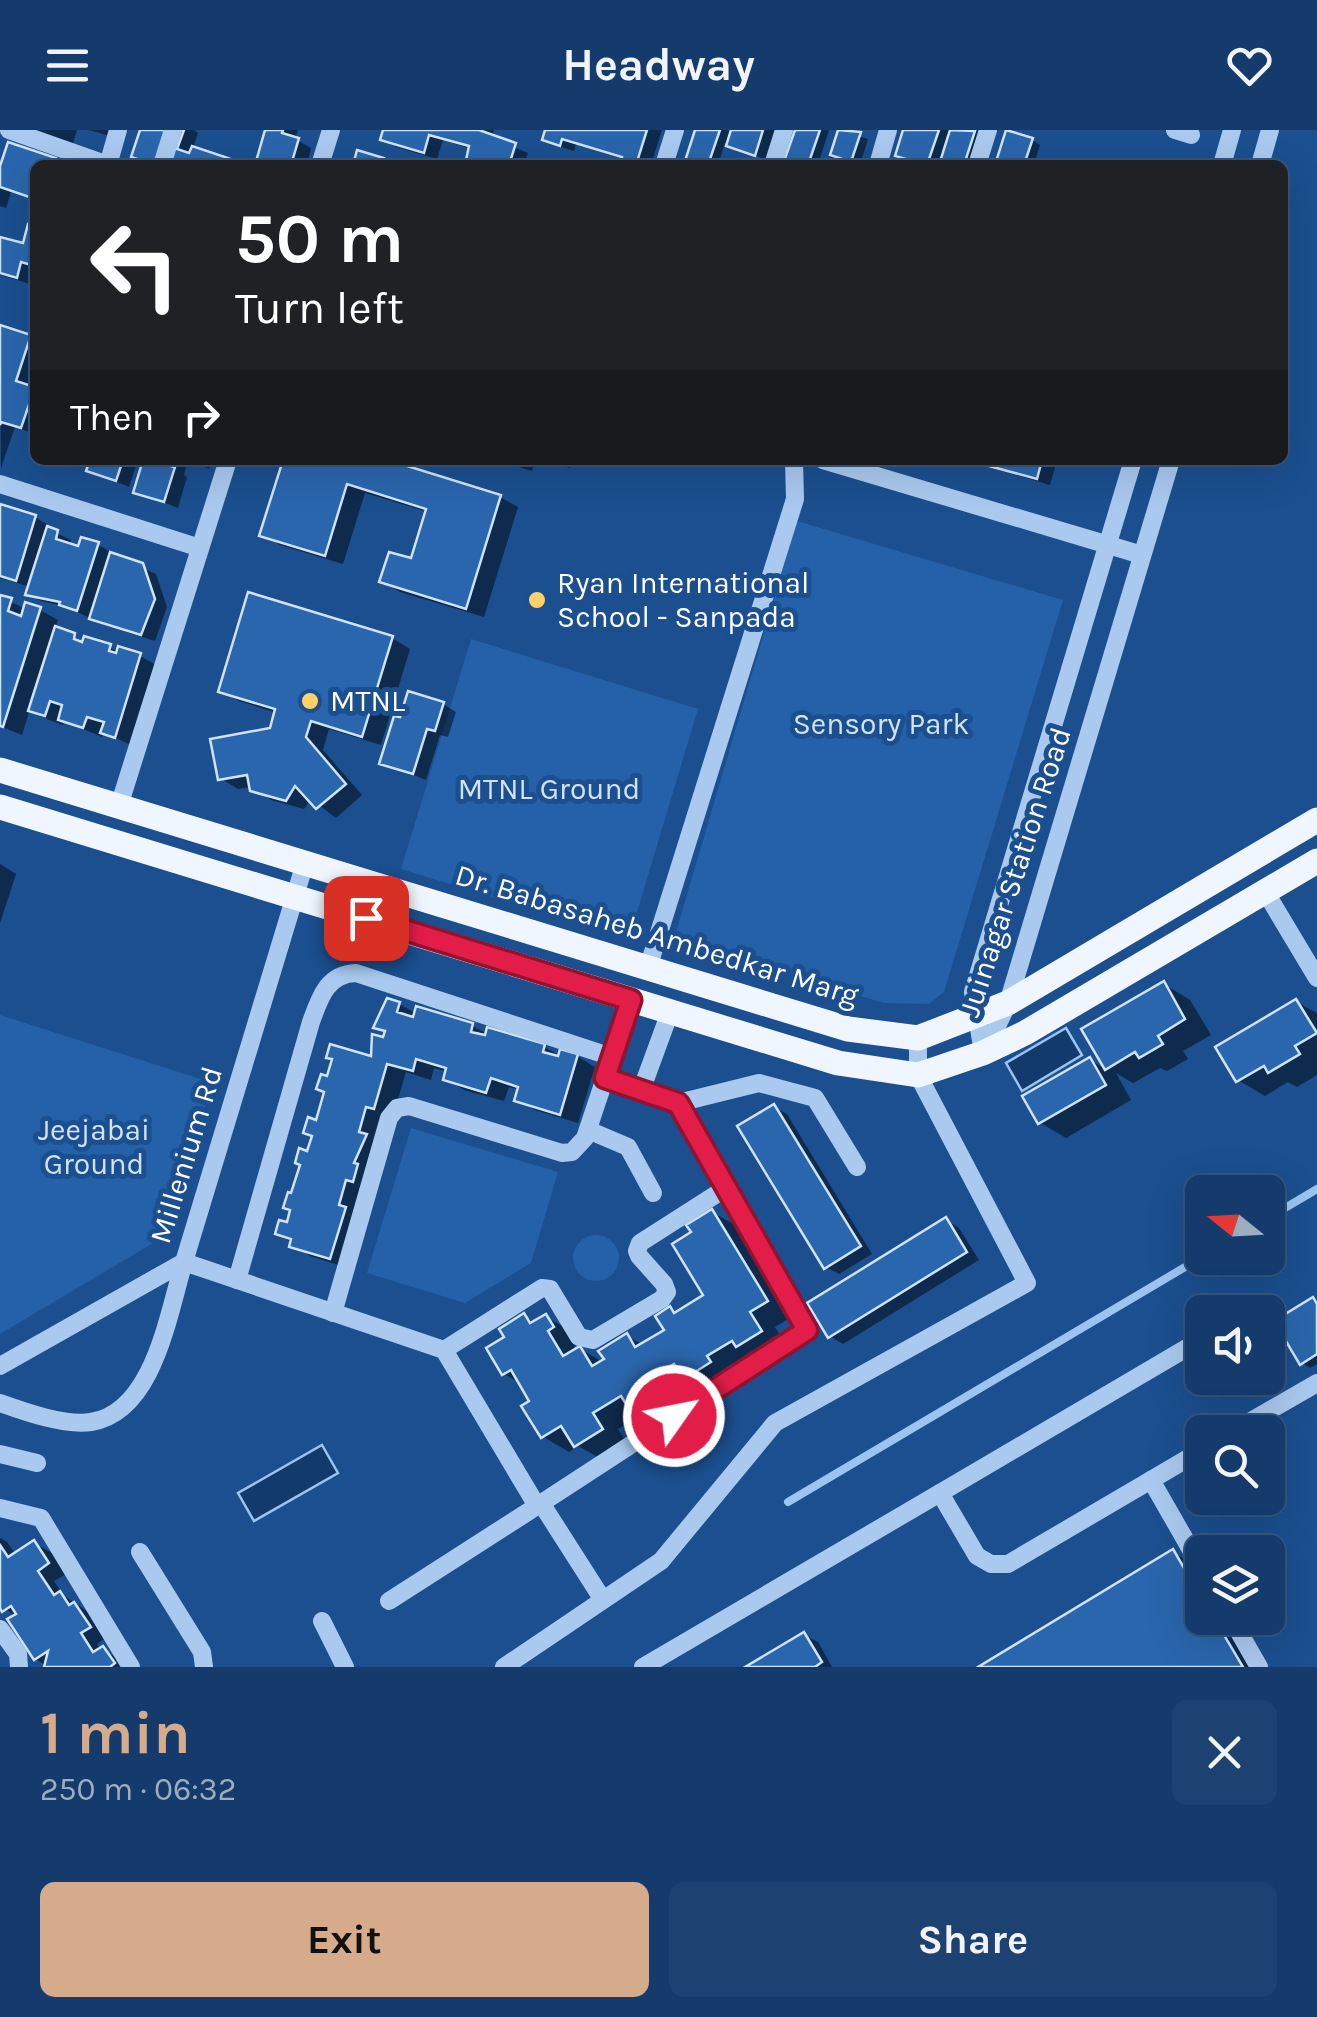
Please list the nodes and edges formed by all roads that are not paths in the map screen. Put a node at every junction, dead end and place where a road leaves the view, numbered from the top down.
1 (9, 130) edge
2 (118, 130) edge
3 (173, 130) edge
4 (331, 130) edge
5 (674, 130) edge
6 (784, 130) edge
7 (888, 130) edge
8 (988, 130) edge
9 (1232, 130) edge
10 (1270, 130) edge
11 (94, 160) edge
12 (109, 160) edge
13 (164, 160) edge
14 (322, 160) edge
15 (665, 160) edge
16 (775, 160) edge
17 (879, 160) edge
18 (979, 160) edge
19 (1223, 160) edge
20 (1261, 160) edge
21 (226, 465) edge
22 (794, 465) edge
23 (858, 465) edge
24 (1132, 465) edge
25 (1169, 465) edge
26 (886, 469) edge
27 (0, 484) edge
28 (1108, 545) junction
29 (200, 548) junction
30 (1142, 555) junction
31 (0, 770) edge
32 (119, 806) junction
33 (0, 807) edge
34 (1317, 820) edge
35 (1317, 861) edge
36 (306, 864) junction
37 (1265, 891) junction
38 (294, 896) junction
39 (648, 968) junction
40 (1317, 978) edge
41 (631, 1000) junction
42 (1008, 1003) junction
43 (670, 1012) junction
44 (977, 1015) junction
45 (918, 1038) junction
46 (984, 1053) junction
47 (612, 1057) junction
48 (918, 1075) junction
49 (605, 1078) junction
50 (641, 1091) junction
51 (678, 1103) junction
52 (588, 1130) junction
53 (857, 1168) dead end
54 (726, 1188) junction
55 (652, 1193) dead end
56 (184, 1262) junction
57 (237, 1280) junction
58 (333, 1313) junction
59 (1185, 1349) edge
60 (444, 1350) junction
61 (0, 1366) edge
62 (1317, 1383) edge
63 (0, 1403) edge
64 (1261, 1415) edge
65 (0, 1454) edge
66 (1185, 1460) edge
67 (37, 1463) dead end
68 (1151, 1480) junction
69 (940, 1493) junction
70 (539, 1504) junction
71 (0, 1508) edge
72 (1185, 1539) edge
73 (140, 1552) dead end
74 (603, 1600) junction
75 (389, 1601) dead end
76 (322, 1621) dead end
77 (0, 1629) edge
78 (1240, 1635) edge
79 (18, 1667) edge
80 (132, 1667) edge
81 (204, 1667) edge
82 (344, 1667) edge
83 (504, 1667) edge
84 (643, 1667) edge
85 (1259, 1667) edge

1 - 11 street
2 - 12 street
3 - 13 street
4 - 14 street
5 - 15 street
6 - 16 street
7 - 17 street
8 - 18 street
9 - 19 street
10 - 20 street
21 - 29 street
22 - 39 street
23 - 26 street
24 - 28 street, Juinagar Station Road
25 - 30 street, Juinagar Station Road
26 - 28 street
27 - 29 street
28 - 30 street
28 - 44 street, Juinagar Station Road
29 - 32 street
30 - 42 street, Juinagar Station Road
31 - 32 main road, Dr. Babasaheb Ambedkar Marg
32 - 36 main road, Dr. Babasaheb Ambedkar Marg
33 - 38 main road
34 - 42 main road, Dr. Babasaheb Ambedkar Marg
35 - 37 main road
36 - 38 street, Millenium Rd
36 - 39 main road, Dr. Babasaheb Ambedkar Marg
37 - 40 street
37 - 46 main road
38 - 41 main road
38 - 56 street, Millenium Rd
39 - 45 main road, Dr. Babasaheb Ambedkar Marg
41 - 43 main road
41 - 47 street
42 - 44 main road, Dr. Babasaheb Ambedkar Marg
42 - 46 street, Juinagar Station Road
43 - 48 main road
43 - 50 street
44 - 45 main road, Dr. Babasaheb Ambedkar Marg
44 - 46 street, Juinagar Station Road
45 - 48 street
46 - 48 main road
47 - 49 street
47 - 57 street
48 - 74 street
49 - 50 street
49 - 52 street
50 - 51 street
51 - 53 street
51 - 54 street
52 - 55 street
52 - 58 street
54 - 60 street
54 - 70 street
56 - 57 street
56 - 61 street, Millenium Rd
56 - 63 street
57 - 58 street
58 - 60 street
59 - 69 street
60 - 70 street
62 - 64 street
65 - 67 street
66 - 68 street
68 - 69 street
68 - 72 street
69 - 84 street
70 - 74 street
70 - 75 street
71 - 80 street
73 - 81 street
74 - 83 street
76 - 82 street
77 - 79 street
78 - 85 street

